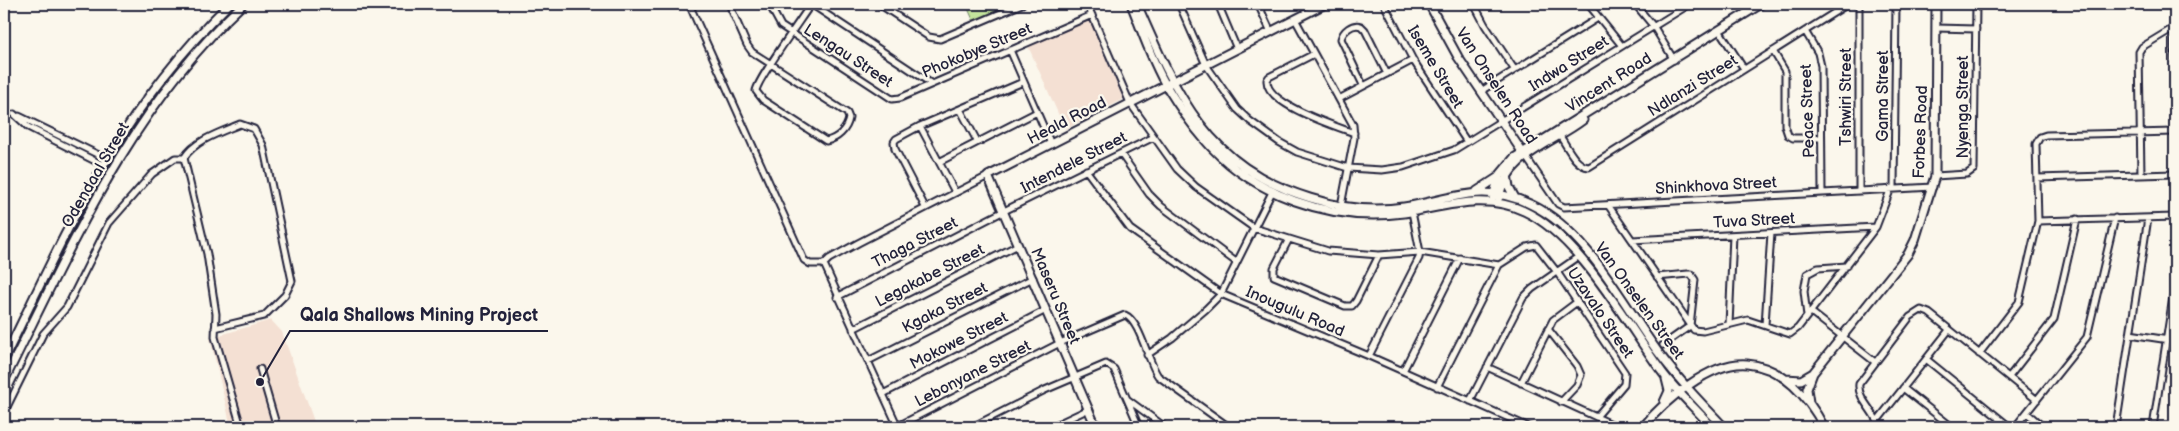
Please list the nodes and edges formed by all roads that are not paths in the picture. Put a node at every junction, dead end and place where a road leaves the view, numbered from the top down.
1 (229, 4) edge
2 (243, 4) edge
3 (689, 4) edge
4 (729, 4) edge
5 (769, 4) edge
6 (811, 4) edge
7 (879, 4) edge
8 (1005, 4) edge
9 (1022, 4) edge
10 (1087, 4) edge
11 (1130, 4) edge
12 (1137, 4) edge
13 (1180, 4) edge
14 (1218, 4) edge
15 (1258, 4) edge
16 (1325, 4) edge
17 (1384, 4) edge
18 (1429, 4) edge
19 (1474, 4) edge
20 (1588, 4) edge
21 (1635, 4) edge
22 (1761, 4) edge
23 (1765, 4) edge
24 (1848, 4) edge
25 (1859, 4) edge
26 (1896, 4) edge
27 (1936, 4) edge
28 (1976, 4) edge
29 (1686, 5) edge
30 (1007, 10) junction
31 (1092, 15) junction
32 (1598, 18) junction
33 (1295, 19) junction
34 (1654, 26) junction
35 (2175, 27) edge
36 (1936, 28) junction
37 (1976, 29) junction
38 (1720, 31) junction
39 (1806, 31) junction
40 (1270, 32) junction
41 (792, 34) junction
42 (1622, 46) junction
43 (1237, 49) junction
44 (1010, 50) junction
45 (1773, 51) junction
46 (1314, 54) junction
47 (1674, 59) junction
48 (1412, 60) junction
49 (772, 63) junction
50 (1206, 65) junction
51 (2175, 66) edge
52 (1514, 69) junction
53 (1744, 69) junction
54 (1387, 74) junction
55 (1023, 82) junction
56 (932, 84) junction
57 (1169, 84) junction
58 (1363, 85) junction
59 (1481, 91) junction
60 (900, 98) joint
61 (1339, 99) junction
62 (1130, 103) junction
63 (960, 109) junction
64 (1037, 112) junction
65 (1502, 121) junction
66 (920, 126) junction
67 (2175, 132) edge
68 (1354, 133) junction
69 (2140, 133) junction
70 (1560, 136) junction
71 (1154, 137) junction
72 (1822, 138) junction
73 (977, 141) junction
74 (1467, 142) junction
75 (1051, 144) junction
76 (1120, 154) junction
77 (1524, 155) junction
78 (184, 158) junction
79 (105, 162) junction
80 (939, 162) junction
81 (1348, 168) junction
82 (1086, 170) junction
83 (1507, 174) junction
84 (2175, 174) edge
85 (2141, 175) junction
86 (988, 176) junction
87 (1499, 176) junction
88 (1935, 176) junction
89 (2037, 178) junction
90 (1933, 187) junction
91 (1893, 188) junction
92 (1859, 190) junction
93 (955, 192) junction
94 (1272, 192) junction
95 (1474, 192) junction
96 (1822, 193) junction
97 (1497, 194) junction
98 (1515, 198) junction
99 (1495, 202) junction
100 (1608, 205) junction
101 (1341, 206) junction
102 (925, 207) junction
103 (1004, 211) junction
104 (1412, 212) junction
105 (2175, 216) edge
106 (2115, 218) junction
107 (2148, 218) junction
108 (2077, 219) junction
109 (2038, 220) junction
110 (1876, 227) junction
111 (1254, 228) junction
112 (1771, 233) junction
113 (1733, 235) junction
114 (1289, 239) junction
115 (1632, 240) junction
116 (1018, 245) junction
117 (1420, 252) junction
118 (1379, 255) junction
119 (1578, 256) junction
120 (1460, 258) junction
121 (1236, 262) junction
122 (824, 264) junction
123 (1499, 265) junction
124 (1847, 266) junction
125 (1557, 272) junction
126 (1657, 277) junction
127 (1033, 278) junction
128 (2175, 284) edge
129 (1221, 294) junction
130 (837, 297) junction
131 (1577, 302) junction
132 (1046, 310) junction
133 (1809, 314) junction
134 (1729, 325) junction
135 (1690, 326) junction
136 (1765, 326) junction
137 (215, 328) junction
138 (1548, 329) junction
139 (853, 330) junction
140 (1949, 330) junction
141 (2130, 334) junction
142 (1842, 336) junction
143 (2167, 339) junction
144 (2175, 341) edge
145 (1060, 343) junction
146 (1663, 345) dead end
147 (1979, 354) junction
148 (1147, 355) junction
149 (1370, 356) junction
150 (4, 359) edge
151 (1926, 359) junction
152 (868, 361) junction
153 (1875, 362) junction
154 (1487, 367) junction
155 (260, 369) dead end
156 (1403, 371) junction
157 (1813, 373) junction
158 (1664, 374) junction
159 (1676, 374) junction
160 (1075, 377) junction
161 (1702, 377) junction
162 (2009, 377) junction
163 (1783, 378) junction
164 (4, 381) edge
165 (1521, 383) junction
166 (1437, 387) junction
167 (1687, 387) junction
168 (1903, 388) junction
169 (1680, 392) junction
170 (883, 394) junction
171 (1126, 399) junction
172 (2037, 400) junction
173 (1470, 402) junction
174 (1561, 402) junction
175 (1808, 402) junction
176 (1661, 407) junction
177 (1089, 409) junction
178 (4, 413) edge
179 (2027, 413) junction
180 (1596, 417) junction
181 (1878, 420) junction
182 (241, 427) edge
183 (274, 427) edge
184 (898, 427) edge
185 (972, 427) edge
186 (1051, 427) edge
187 (1096, 427) edge
188 (1139, 427) edge
189 (1165, 427) edge
190 (1229, 427) edge
191 (1529, 427) edge
192 (1618, 427) edge
193 (1643, 427) edge
194 (1712, 427) edge
195 (1724, 427) edge
196 (1824, 427) edge
197 (1880, 427) edge
198 (1952, 427) edge
199 (2010, 427) edge
200 (2015, 427) edge
201 (2043, 427) edge
202 (2116, 427) edge
203 (2153, 427) edge

1 - 79 street, Odendaal Street
2 - 164 street, Odendaal Street
3 - 122 street
4 - 49 street
5 - 41 street, Lengau Street
6 - 41 street
6 - 56 street
7 - 30 street
8 - 30 street
9 - 30 street
10 - 31 street
11 - 57 street
12 - 57 street
13 - 50 street, Indwa Street
14 - 43 street
15 - 40 street
16 - 33 street, Heald Road
17 - 48 street, Iseme Street
18 - 59 street, Van Onselen Road
19 - 52 street
20 - 32 street
21 - 34 street
22 - 38 street, Vincent Road
23 - 38 street, Vincent Road
24 - 39 street, Ndlanzi Street
25 - 92 street, Tshwiri Street
26 - 91 street, Gama Street
27 - 36 street, Forbes Road
28 - 37 street, Nyenga Street
29 - 34 street, Indwa Street
31 - 44 street, Phokobye Street
31 - 62 street
32 - 42 street
32 - 52 street
33 - 40 street, Heald Road
33 - 46 street
34 - 42 street, Indwa Street
34 - 47 street
35 - 51 street
35 - 69 street
36 - 37 street
36 - 88 street, Forbes Road
37 - 88 street, Nyenga Street
38 - 47 street, Vincent Road
38 - 53 street
39 - 45 street, Ndlanzi Street
39 - 72 street, Peace Street
40 - 43 street, Heald Road
41 - 49 street
41 - 60 street, Lengau Street
42 - 65 street, Indwa Street
43 - 50 street, Heald Road
44 - 55 street
44 - 56 street, Phokobye Street
45 - 53 street, Ndlanzi Street
45 - 72 street
46 - 61 street
46 - 68 street
47 - 70 street, Vincent Road
47 - 77 street, Vincent Road
48 - 54 street
48 - 74 street, Iseme Street
49 - 49 street
50 - 57 street, Heald Road
50 - 81 street, Indwa Street
52 - 59 street
53 - 70 street, Ndlanzi Street
54 - 58 street
54 - 58 street
55 - 63 street
55 - 64 street
56 - 60 street, Phokobye Street
57 - 62 street, Heald Road
57 - 94 street, Van Onselen Street
57 - 101 street
58 - 61 street
59 - 65 street, Van Onselen Road
61 - 68 street
62 - 71 street
62 - 75 street, Heald Road
63 - 66 street
63 - 73 street
64 - 73 street
64 - 75 street
65 - 74 street, Indwa Street
65 - 77 street, Van Onselen Road
66 - 80 street
66 - 102 street
67 - 69 street
68 - 81 street
69 - 85 street
69 - 89 street
70 - 77 street, Vincent Road
71 - 76 street, Intendele Street
71 - 111 street
72 - 96 street, Peace Street
73 - 80 street
74 - 81 street, Indwa Street
75 - 86 street, Heald Road
76 - 82 street, Intendele Street
76 - 121 street
77 - 83 street, Vincent Road
77 - 87 street, Vincent Road
77 - 100 street, Shinkhova Street
78 - 137 street
78 - 137 street
78 - 178 street
79 - 79 street
79 - 150 street, Odendaal Street
80 - 93 street
81 - 101 street
82 - 103 street, Intendele Street
82 - 129 street, Inougulu Road
83 - 97 street, Vincent Road
83 - 98 street
84 - 85 street
85 - 89 street
86 - 93 street, Heald Road
86 - 103 street, Maseru Street
87 - 95 street
87 - 97 street, Vincent Road
88 - 90 street, Forbes Road
89 - 109 street
90 - 91 street, Shinkhova Street
90 - 142 street, Forbes Road
91 - 92 street, Shinkhova Street
91 - 110 street, Gama Street
92 - 96 street, Shinkhova Street
93 - 102 street, Heald Road
94 - 104 street, Van Onselen Street
94 - 111 street
95 - 97 street, Van Onselen Street
95 - 101 street
96 - 100 street, Shinkhova Street
97 - 98 street, Van Onselen Street
97 - 99 street, Vincent Road
98 - 159 street, Van Onselen Street
99 - 104 street, Van Onselen Street
99 - 119 street, Van Onselen Street
100 - 115 street
102 - 122 street, Heald Road
103 - 116 street, Maseru Street
103 - 130 street, Thaga Street
104 - 117 street
105 - 107 street
106 - 107 street
106 - 108 street
106 - 172 street
107 - 141 street
108 - 109 street
108 - 162 street
109 - 147 street
110 - 112 street, Tuva Street
110 - 124 street, Gama Street
111 - 114 street
111 - 121 street
112 - 113 street, Tuva Street
112 - 136 street
113 - 115 street, Tuva Street
113 - 134 street
114 - 118 street
114 - 118 street
115 - 126 street
116 - 127 street, Maseru Street
116 - 139 street, Legakabe Street
117 - 118 street
117 - 120 street
117 - 149 street
119 - 125 street
119 - 158 street, Van Onselen Street
120 - 123 street
120 - 156 street
121 - 129 street
122 - 130 street
123 - 125 street, Uzavalo Street
123 - 166 street
124 - 133 street, Gama Street
124 - 133 street
125 - 131 street, Uzavalo Street
125 - 154 street
126 - 135 street
126 - 135 street
127 - 132 street, Maseru Street
127 - 152 street, Kgaka Street
128 - 143 street
129 - 148 street
129 - 149 street, Inougulu Road
130 - 139 street
131 - 138 street
131 - 180 street, Uzavalo Street
132 - 145 street, Maseru Street
132 - 170 street, Mokowe Street
133 - 136 street, Gama Street
133 - 142 street
134 - 135 street, Gama Street
134 - 136 street, Gama Street
135 - 146 street
137 - 182 street
138 - 165 street
138 - 174 street
139 - 152 street
140 - 147 street
140 - 151 street
140 - 153 street
141 - 143 street
141 - 202 street
142 - 153 street
142 - 157 street, Forbes Road
143 - 144 street
143 - 203 street
145 - 148 street, Lebonyane Street
145 - 160 street, Maseru Street
145 - 184 street, Lebonyane Street
147 - 162 street
148 - 190 street
149 - 156 street, Inougulu Road
151 - 168 street
151 - 199 street
152 - 170 street
153 - 181 street
154 - 165 street
154 - 173 street
155 - 183 street
156 - 166 street, Inougulu Road
157 - 163 street
157 - 175 street, Forbes Road
158 - 169 street, Van Onselen Street
158 - 176 street
159 - 161 street
159 - 167 street, Van Onselen Street
160 - 171 street
160 - 177 street, Maseru Street
160 - 185 street
161 - 163 street
161 - 167 street
162 - 172 street
163 - 175 street
165 - 174 street
166 - 173 street, Inougulu Road
167 - 169 street
167 - 195 street, Van Onselen Street
168 - 181 street
168 - 198 street
169 - 176 street
169 - 194 street, Van Onselen Street
170 - 184 street
171 - 188 street
171 - 189 street
172 - 179 street
173 - 191 street, Inougulu Road
174 - 180 street
175 - 196 street
176 - 193 street
177 - 186 street
177 - 187 street, Maseru Street
179 - 200 street
179 - 201 street
180 - 192 street
181 - 197 street

